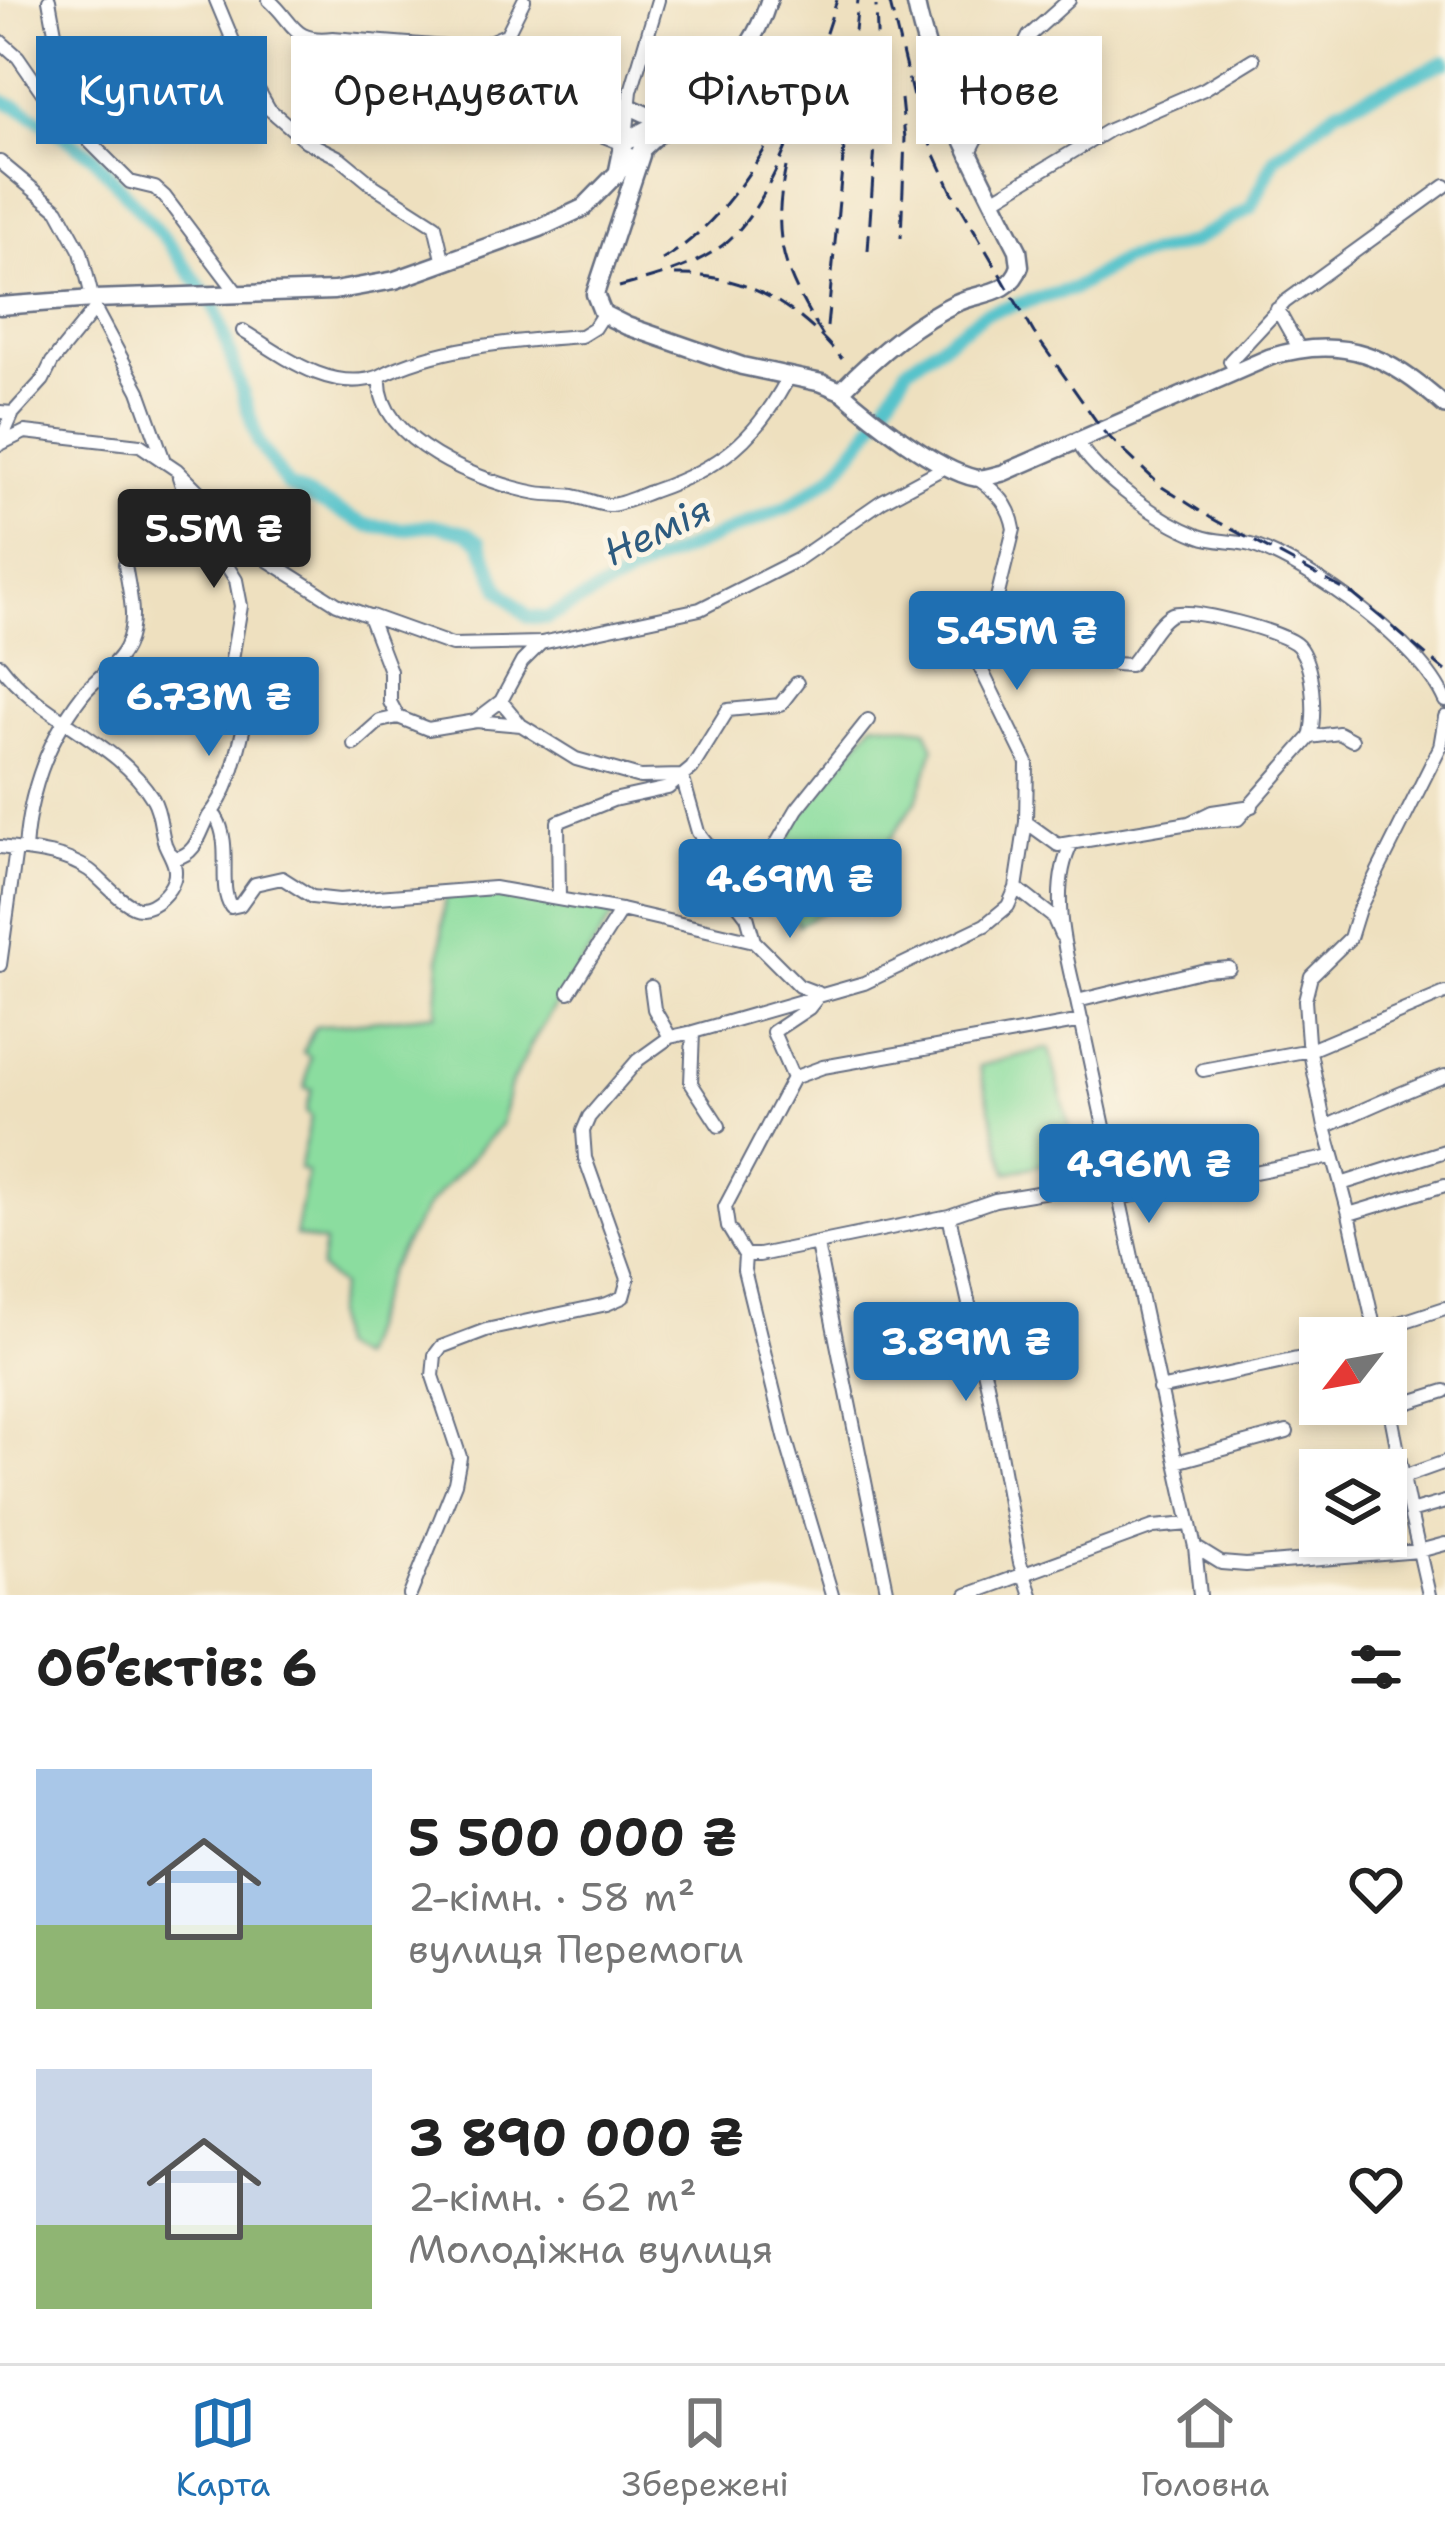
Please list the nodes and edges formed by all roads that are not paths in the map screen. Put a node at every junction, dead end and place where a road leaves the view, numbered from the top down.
1 (49, 0) edge
2 (216, 0) edge
3 (268, 0) edge
4 (524, 0) edge
5 (658, 0) edge
6 (769, 0) edge
7 (914, 0) edge
8 (1069, 0) edge
9 (56, 36) edge
10 (305, 36) edge
11 (504, 36) edge
12 (757, 36) edge
13 (0, 41) edge
14 (1253, 59) dead end
15 (36, 84) edge
16 (628, 106) junction
17 (645, 114) edge
18 (645, 138) edge
19 (645, 142) edge
20 (95, 144) edge
21 (607, 144) edge
22 (629, 156) junction
23 (968, 156) junction
24 (0, 162) edge
25 (1445, 186) edge
26 (991, 201) junction
27 (583, 208) junction
28 (613, 230) junction
29 (444, 263) junction
30 (238, 294) junction
31 (94, 304) junction
32 (0, 306) edge
33 (1277, 309) junction
34 (603, 314) junction
35 (243, 332) dead end
36 (1299, 348) junction
37 (1236, 372) junction
38 (380, 376) junction
39 (789, 376) junction
40 (841, 391) junction
41 (1445, 406) edge
42 (6, 413) edge
43 (1077, 441) junction
44 (0, 444) edge
45 (164, 459) junction
46 (946, 466) junction
47 (177, 470) junction
48 (978, 479) junction
49 (189, 506) junction
50 (369, 616) junction
51 (541, 643) junction
52 (1115, 664) dead end
53 (0, 665) edge
54 (797, 683) dead end
55 (501, 701) junction
56 (1445, 701) edge
57 (398, 717) junction
58 (1445, 717) edge
59 (868, 720) dead end
60 (476, 721) junction
61 (63, 723) junction
62 (521, 725) junction
63 (1310, 737) junction
64 (1352, 740) dead end
65 (354, 744) dead end
66 (682, 776) junction
67 (208, 816) junction
68 (1026, 822) junction
69 (1072, 843) junction
70 (0, 847) edge
71 (21, 849) junction
72 (169, 852) junction
73 (1016, 888) junction
74 (559, 897) junction
75 (740, 906) junction
76 (621, 910) junction
77 (1061, 935) junction
78 (754, 941) junction
79 (0, 965) edge
80 (1229, 968) dead end
81 (651, 987) dead end
82 (569, 992) dead end
83 (1445, 993) edge
84 (820, 994) junction
85 (1077, 1001) junction
86 (1082, 1021) junction
87 (693, 1032) junction
88 (670, 1037) junction
89 (1310, 1050) junction
90 (1203, 1070) dead end
91 (1445, 1076) edge
92 (793, 1078) junction
93 (719, 1126) dead end
94 (1325, 1127) junction
95 (1445, 1151) edge
96 (1332, 1157) junction
97 (1115, 1180) junction
98 (1341, 1184) junction
99 (1445, 1185) edge
100 (1119, 1198) junction
101 (1349, 1214) junction
102 (949, 1216) junction
103 (817, 1245) junction
104 (745, 1255) junction
105 (1445, 1308) edge
106 (1372, 1317) edge
107 (1407, 1323) edge
108 (1299, 1359) edge
109 (1159, 1389) junction
110 (1445, 1391) edge
111 (1407, 1403) edge
112 (1287, 1432) dead end
113 (1176, 1462) junction
114 (1445, 1462) edge
115 (1407, 1476) edge
116 (1407, 1497) edge
117 (1445, 1502) edge
118 (1410, 1512) junction
119 (1190, 1524) junction
120 (1445, 1544) edge
121 (1195, 1547) junction
122 (1419, 1552) junction
123 (1025, 1575) junction
124 (410, 1595) edge
125 (832, 1595) edge
126 (888, 1595) edge
127 (967, 1595) edge
128 (1031, 1595) edge
129 (1201, 1595) edge
130 (1429, 1595) edge

1 - 9 street
2 - 29 street
3 - 10 street
4 - 11 street
5 - 16 street
6 - 12 main road
7 - 23 highway
8 - 23 street
13 - 15 street
14 - 26 street
16 - 17 main road
16 - 22 street
18 - 22 main road
19 - 22 main road
20 - 30 street
21 - 22 street
22 - 27 highway
22 - 28 highway
23 - 26 highway
24 - 31 street
25 - 33 street
26 - 40 highway
27 - 28 highway
27 - 29 highway
28 - 34 highway
29 - 30 highway
30 - 31 highway
31 - 32 highway
31 - 42 street
31 - 45 street
33 - 36 street
33 - 37 street
34 - 38 street
34 - 39 highway
35 - 38 street
36 - 37 main road
36 - 41 main road
37 - 43 main road
38 - 39 street
39 - 40 highway
40 - 46 main road
42 - 44 street
43 - 48 main road
43 - 56 street
44 - 45 street
45 - 47 street
46 - 48 main road
46 - 51 street
47 - 49 street
47 - 50 street
48 - 68 street
49 - 61 street
49 - 67 street
50 - 51 street
50 - 57 street
51 - 55 street
52 - 63 street
53 - 61 street
54 - 66 street
55 - 60 street
55 - 62 street
57 - 60 street
57 - 65 street
58 - 89 street
59 - 75 street
60 - 62 street
61 - 71 street
61 - 72 street
62 - 66 street
63 - 64 street
63 - 69 street
66 - 74 street
66 - 75 street
67 - 72 street
67 - 74 street
68 - 69 street
68 - 73 street
69 - 77 street
70 - 71 street
71 - 72 street
71 - 79 street
73 - 77 street
73 - 84 street
74 - 76 street
75 - 78 street
76 - 78 street
76 - 82 street
77 - 85 street
78 - 84 street
80 - 85 street
81 - 88 street
83 - 89 street
84 - 87 street
84 - 92 street
85 - 86 street
86 - 92 street
86 - 97 street
87 - 88 street
87 - 93 street
88 - 124 street
89 - 90 street
89 - 94 street
91 - 94 street
92 - 104 street
94 - 96 street
95 - 98 street
96 - 98 street
96 - 100 street
97 - 100 street
97 - 102 street
98 - 101 street
99 - 101 street
100 - 109 street
101 - 106 street
102 - 103 street
102 - 123 street
103 - 104 street
103 - 126 street
104 - 125 street
105 - 107 street
108 - 109 street
109 - 113 street
110 - 111 street
112 - 113 street
113 - 119 street
114 - 115 street
116 - 118 street
117 - 118 street
118 - 122 street
119 - 121 street
119 - 123 street
120 - 122 street
121 - 122 street
121 - 129 street
122 - 130 street
123 - 127 street
123 - 128 street

